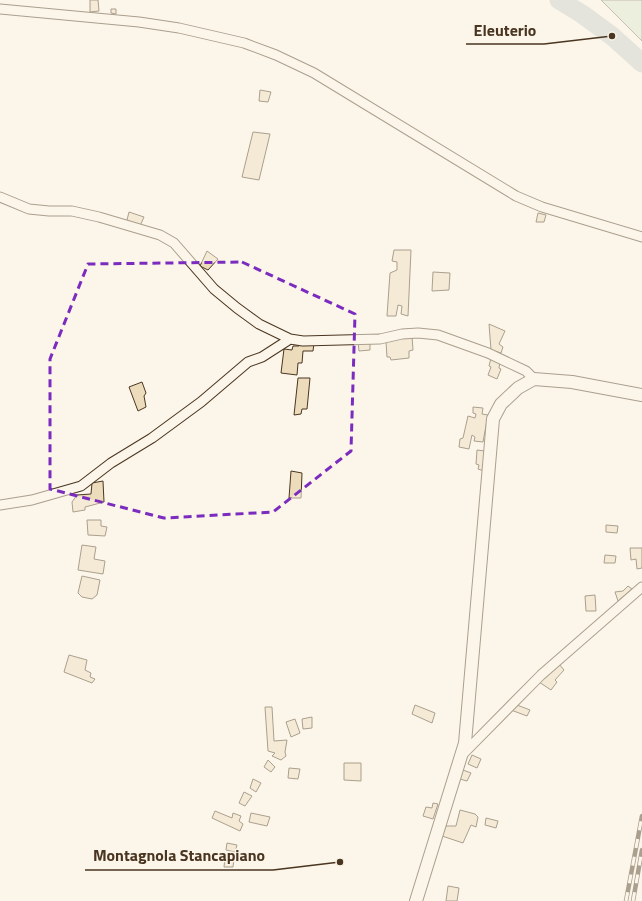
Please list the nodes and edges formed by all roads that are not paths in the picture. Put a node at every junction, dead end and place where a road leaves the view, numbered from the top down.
1 (0, 9) edge
2 (0, 197) edge
3 (642, 237) edge
4 (290, 340) junction
5 (534, 379) junction
6 (642, 395) edge
7 (0, 506) edge
8 (642, 587) edge
9 (460, 758) junction
10 (416, 901) edge

1 - 3 street
2 - 4 street
4 - 5 street
4 - 7 street
5 - 6 street
5 - 9 street
8 - 9 street
9 - 10 street

